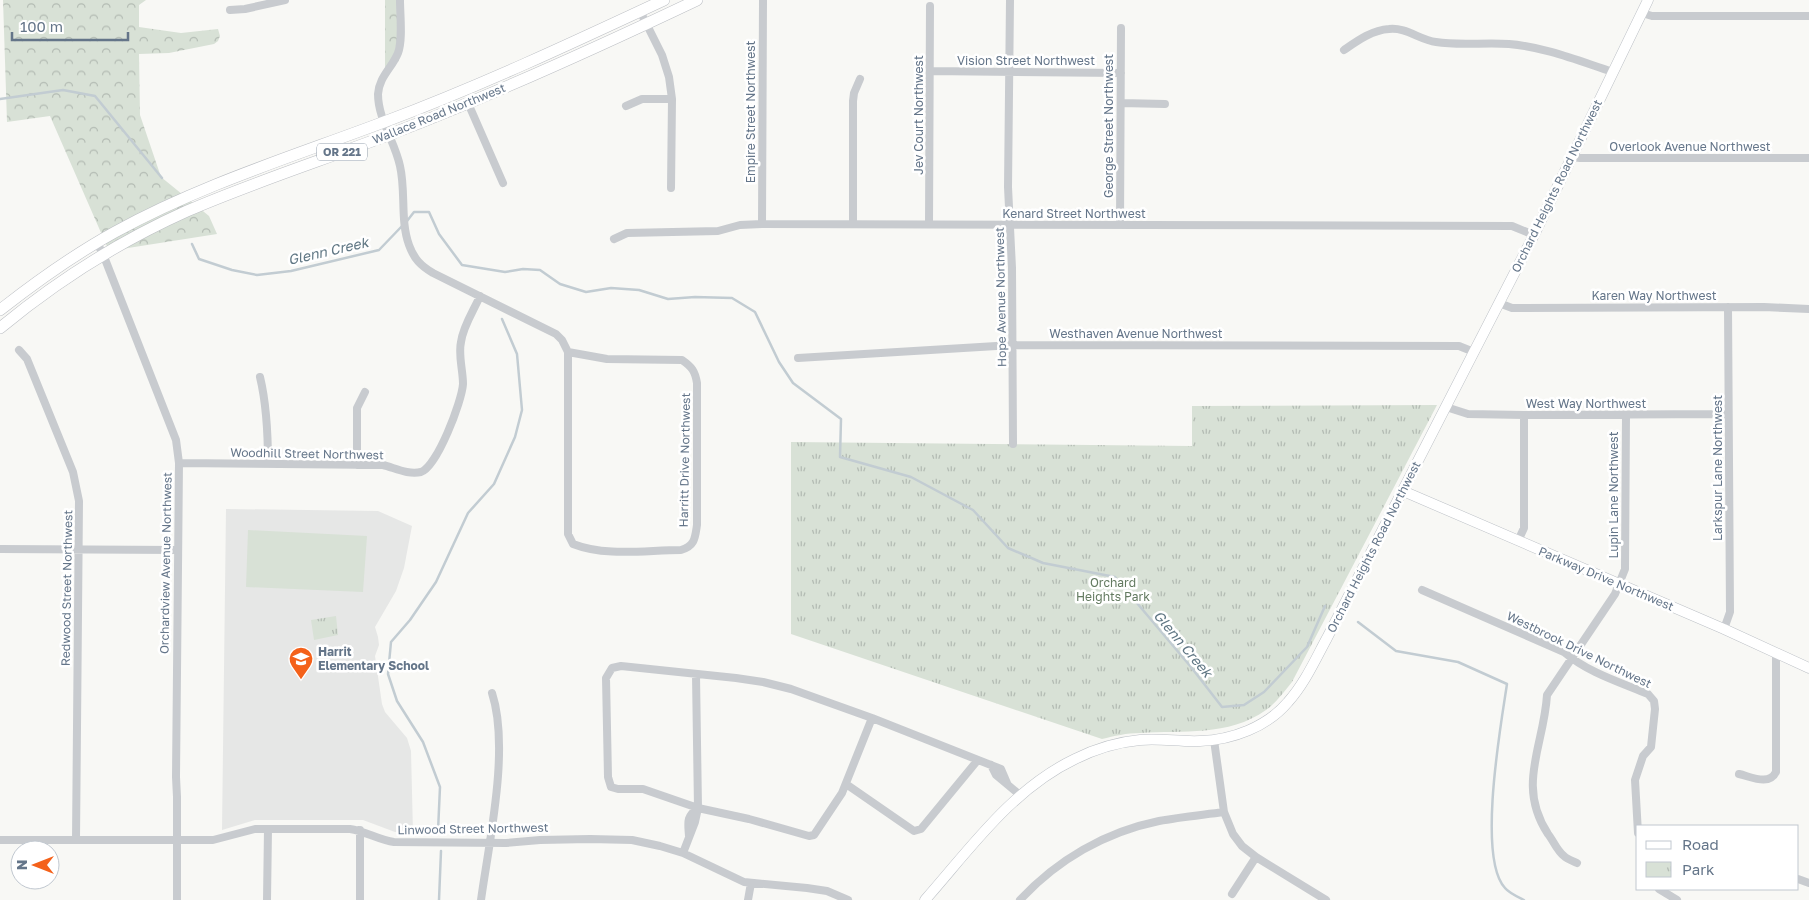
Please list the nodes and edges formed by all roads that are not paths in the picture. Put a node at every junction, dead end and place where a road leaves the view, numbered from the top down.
1 (286, 0) edge
2 (400, 0) edge
3 (664, 0) edge
4 (697, 0) edge
5 (763, 0) edge
6 (1010, 0) edge
7 (1648, 0) edge
8 (930, 6) dead end
9 (230, 10) dead end
10 (640, 11) junction
11 (1642, 13) junction
12 (1809, 16) edge
13 (646, 24) junction
14 (1121, 28) dead end
15 (1344, 50) dead end
16 (930, 71) junction
17 (1009, 72) junction
18 (1121, 72) junction
19 (1613, 72) junction
20 (860, 79) dead end
21 (672, 98) junction
22 (468, 103) junction
23 (1121, 104) junction
24 (1165, 104) dead end
25 (626, 106) dead end
26 (384, 122) junction
27 (389, 134) junction
28 (1572, 157) junction
29 (1809, 158) edge
30 (503, 183) dead end
31 (671, 188) dead end
32 (762, 224) junction
33 (853, 224) junction
34 (929, 224) junction
35 (1011, 225) junction
36 (1120, 225) junction
37 (1534, 234) junction
38 (614, 239) dead end
39 (97, 242) junction
40 (103, 254) junction
41 (480, 296) junction
42 (1499, 303) junction
43 (1728, 307) junction
44 (0, 310) edge
45 (1809, 310) edge
46 (0, 328) edge
47 (1013, 345) junction
48 (19, 350) dead end
49 (568, 352) junction
50 (1474, 352) junction
51 (798, 358) dead end
52 (260, 377) dead end
53 (365, 392) dead end
54 (1446, 407) junction
55 (1728, 414) junction
56 (1626, 415) junction
57 (1524, 416) junction
58 (1013, 444) dead end
59 (179, 463) junction
60 (268, 464) junction
61 (357, 465) junction
62 (1403, 492) junction
63 (1518, 542) junction
64 (0, 550) edge
65 (78, 550) junction
66 (178, 550) junction
67 (1619, 585) junction
68 (1422, 590) dead end
69 (1724, 629) junction
70 (1776, 652) junction
71 (1571, 658) junction
72 (1809, 668) edge
73 (696, 675) junction
74 (492, 693) dead end
75 (872, 718) junction
76 (1214, 740) junction
77 (977, 761) junction
78 (1739, 774) dead end
79 (846, 784) junction
80 (1020, 794) junction
81 (698, 808) junction
82 (1224, 812) junction
83 (1638, 825) edge
84 (268, 829) junction
85 (360, 830) junction
86 (0, 840) edge
87 (76, 840) junction
88 (177, 840) junction
89 (489, 842) junction
90 (683, 853) junction
91 (1256, 857) junction
92 (1577, 863) dead end
93 (751, 884) junction
94 (1661, 890) edge
95 (1232, 894) dead end
96 (176, 900) edge
97 (267, 900) edge
98 (360, 900) edge
99 (481, 900) edge
100 (748, 900) edge
101 (848, 900) edge
102 (925, 900) edge
103 (1020, 900) edge
104 (1326, 900) edge
105 (1678, 900) edge

1 - 9 street
2 - 26 street
3 - 10 main road, Wallace Road Northwest / OR 221
4 - 13 main road, Wallace Road Northwest / OR 221
5 - 32 street, Empire Street Northwest
6 - 17 street, Hope Avenue Northwest
7 - 11 main road, Orchard Heights Road Northwest
8 - 16 street, Jev Court Northwest
10 - 13 street
10 - 26 main road, Wallace Road Northwest / OR 221
11 - 12 street
11 - 19 main road, Orchard Heights Road Northwest
13 - 21 street
13 - 22 main road, Wallace Road Northwest / OR 221
14 - 18 street, George Street Northwest
15 - 19 street
16 - 17 street, Vision Street Northwest
16 - 34 street, Jev Court Northwest
17 - 18 street, Vision Street Northwest
17 - 35 street, Hope Avenue Northwest
18 - 23 street, George Street Northwest
19 - 28 main road, Orchard Heights Road Northwest
20 - 33 street
21 - 25 street
21 - 31 street
22 - 27 main road, Wallace Road Northwest / OR 221
22 - 30 street
23 - 24 street
23 - 36 street, George Street Northwest
26 - 27 street
26 - 39 main road, Wallace Road Northwest / OR 221
27 - 40 main road, Wallace Road Northwest / OR 221
27 - 41 street
28 - 29 street, Overlook Avenue Northwest
28 - 37 main road, Orchard Heights Road Northwest
32 - 33 street, Kenard Street Northwest
32 - 38 street, Kenard Street Northwest
33 - 34 street, Kenard Street Northwest
34 - 35 street, Kenard Street Northwest
35 - 36 street, Kenard Street Northwest
35 - 47 street, Hope Avenue Northwest
36 - 37 street, Kenard Street Northwest
37 - 42 main road, Orchard Heights Road Northwest
39 - 40 street, Orchardview Avenue Northwest
39 - 44 main road, Wallace Road Northwest / OR 221
40 - 46 main road, Wallace Road Northwest / OR 221
40 - 59 street, Orchardview Avenue Northwest
41 - 49 street
41 - 61 street, Woodhill Street Northwest
42 - 43 street, Karen Way Northwest
42 - 50 main road, Orchard Heights Road Northwest
43 - 45 street, Karen Way Northwest
43 - 55 street, Larkspur Lane Northwest
47 - 50 street, Westhaven Avenue Northwest
47 - 51 street, Westhaven Avenue Northwest
47 - 58 street, Hope Avenue Northwest
48 - 65 street, Redwood Street Northwest
49 - 49 street, Harritt Drive Northwest
50 - 54 main road, Orchard Heights Road Northwest
52 - 60 street
53 - 61 street
54 - 57 street, West Way Northwest
54 - 62 main road, Orchard Heights Road Northwest
55 - 56 street, West Way Northwest
55 - 69 street, Larkspur Lane Northwest
56 - 57 street, West Way Northwest
56 - 67 street, Lupin Lane Northwest
57 - 63 street
59 - 60 street, Woodhill Street Northwest
59 - 66 street, Orchardview Avenue Northwest
60 - 61 street, Woodhill Street Northwest
62 - 63 main road, Parkway Drive Northwest
62 - 76 main road, Orchard Heights Road Northwest
63 - 67 main road, Parkway Drive Northwest
64 - 65 street
65 - 66 street
65 - 87 street, Redwood Street Northwest
66 - 88 street, Orchardview Avenue Northwest
67 - 69 main road, Parkway Drive Northwest
67 - 71 street, Lupin Lane Northwest
68 - 71 street, Westbrook Drive Northwest
69 - 70 main road, Parkway Drive Northwest
70 - 72 main road, Parkway Drive Northwest
70 - 78 street
71 - 83 street, Westbrook Drive Northwest
71 - 92 street, Lupin Lane Northwest
73 - 75 street
73 - 81 street
73 - 81 street
74 - 89 street
75 - 77 street
75 - 79 street
76 - 80 main road, Orchard Heights Road Northwest
76 - 82 street
77 - 79 street
77 - 80 street
79 - 81 street
80 - 102 main road, Orchard Heights Road Northwest
81 - 90 street
82 - 91 street
82 - 103 street
84 - 85 street, Linwood Street Northwest
84 - 88 street, Linwood Street Northwest
84 - 97 street
85 - 89 street, Linwood Street Northwest
85 - 98 street
86 - 87 street, Linwood Street Northwest
87 - 88 street, Linwood Street Northwest
88 - 96 street, Orchardview Avenue Northwest
89 - 90 street, Linwood Street Northwest
89 - 99 street
90 - 93 street, Linwood Street Northwest
91 - 95 street
91 - 104 street
93 - 100 street
93 - 101 street, Linwood Street Northwest
94 - 105 street

